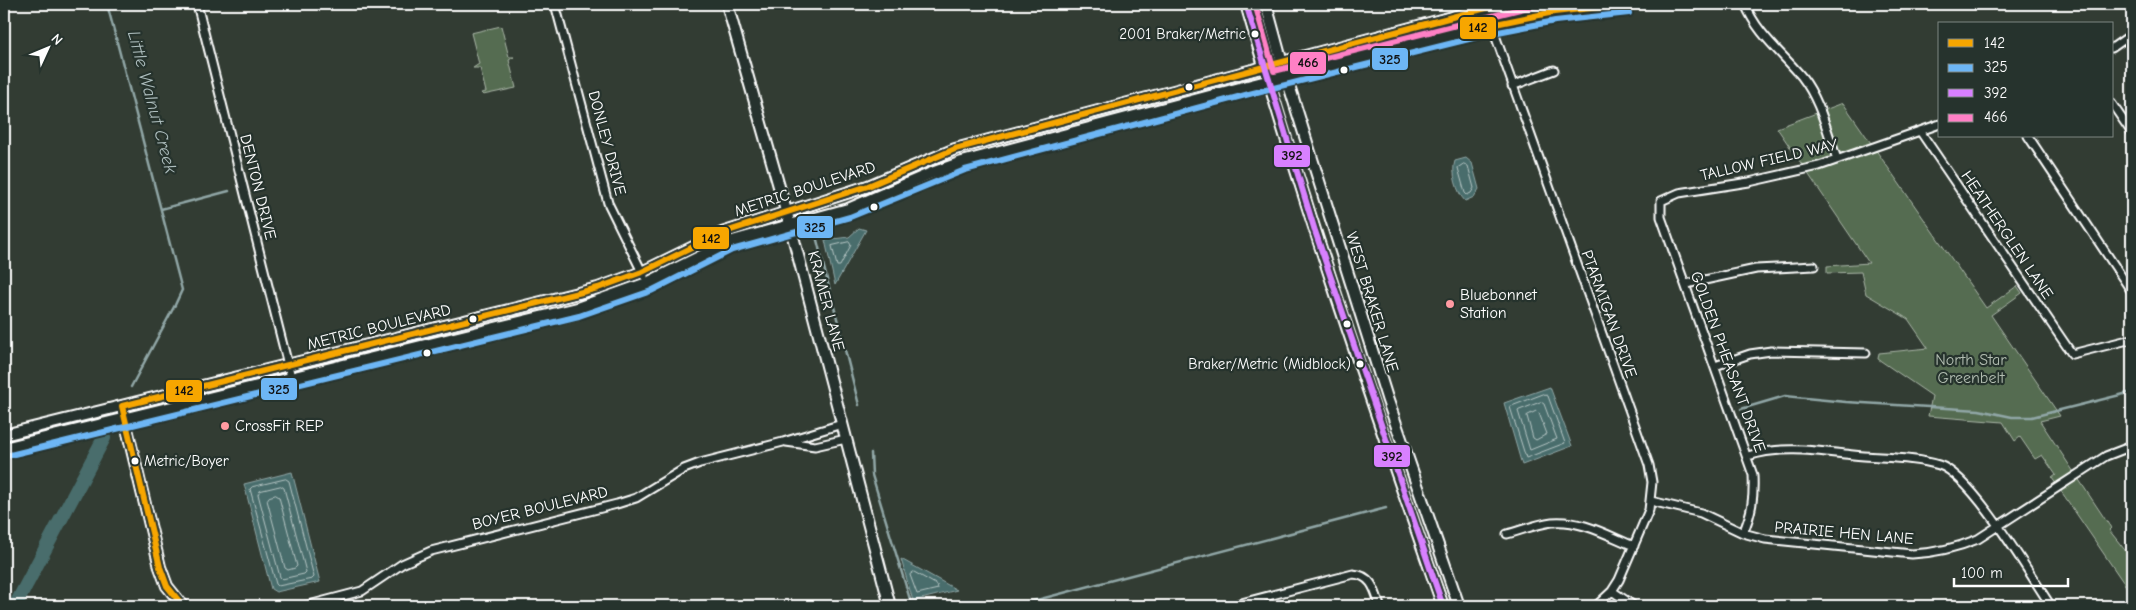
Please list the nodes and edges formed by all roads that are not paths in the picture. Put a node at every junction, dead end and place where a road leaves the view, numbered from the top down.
1 (197, 4) edge
2 (555, 4) edge
3 (727, 4) edge
4 (1246, 4) edge
5 (1266, 4) edge
6 (1501, 4) edge
7 (1628, 4) edge
8 (1745, 4) edge
9 (1609, 5) edge
10 (1491, 24) junction
11 (2132, 34) edge
12 (2114, 47) edge
13 (1282, 63) junction
14 (1264, 68) junction
15 (1554, 70) dead end
16 (1286, 77) junction
17 (1268, 82) junction
18 (1512, 86) junction
19 (2114, 107) edge
20 (1938, 125) edge
21 (1030, 130) junction
22 (1920, 131) junction
23 (2132, 133) edge
24 (2029, 138) edge
25 (1033, 143) junction
26 (1837, 159) junction
27 (1661, 201) joint
28 (786, 212) junction
29 (790, 225) junction
30 (1336, 235) junction
31 (1318, 237) junction
32 (1814, 266) dead end
33 (642, 272) junction
34 (647, 284) junction
35 (1686, 284) junction
36 (2132, 292) edge
37 (2132, 339) edge
38 (1866, 353) dead end
39 (288, 365) junction
40 (1715, 366) junction
41 (291, 377) junction
42 (1387, 398) junction
43 (1371, 400) junction
44 (122, 406) junction
45 (125, 418) junction
46 (842, 424) junction
47 (4, 435) edge
48 (846, 438) junction
49 (783, 442) junction
50 (2132, 446) edge
51 (4, 448) edge
52 (1748, 456) junction
53 (1651, 501) junction
54 (1998, 527) junction
55 (1743, 533) junction
56 (1507, 534) dead end
57 (1634, 546) junction
58 (1612, 591) junction
59 (183, 606) edge
60 (305, 606) edge
61 (890, 606) edge
62 (1230, 606) edge
63 (1380, 606) edge
64 (1443, 606) edge
65 (1459, 606) edge
66 (1596, 606) edge
67 (1634, 606) edge
68 (2050, 606) edge

1 - 39 street, DENTON DRIVE
2 - 33 street, DONLEY DRIVE
3 - 28 main road, KRAMER LANE
4 - 14 main road, WEST BRAKER LANE
5 - 13 main road, WEST BRAKER LANE
6 - 13 main road, METRIC BOULEVARD
7 - 9 main road, METRIC BOULEVARD
8 - 26 street
9 - 10 main road, METRIC BOULEVARD
10 - 16 main road, METRIC BOULEVARD
10 - 18 street, PTARMIGAN DRIVE
11 - 12 street
13 - 14 main road, METRIC BOULEVARD
13 - 16 main road, WEST BRAKER LANE
14 - 17 main road, WEST BRAKER LANE
14 - 21 main road, METRIC BOULEVARD
15 - 18 street
16 - 17 main road, METRIC BOULEVARD
16 - 30 main road, WEST BRAKER LANE
17 - 25 main road, METRIC BOULEVARD
17 - 31 main road, WEST BRAKER LANE
18 - 53 street, PTARMIGAN DRIVE
19 - 23 street
20 - 22 street, TALLOW FIELD WAY
21 - 25 main road
21 - 28 main road, METRIC BOULEVARD
22 - 26 street, TALLOW FIELD WAY
22 - 37 street, HEATHERGLEN LANE
24 - 36 street
25 - 29 main road, METRIC BOULEVARD
26 - 27 street, TALLOW FIELD WAY
27 - 35 street, GOLDEN PHEASANT DRIVE
28 - 29 main road, KRAMER LANE
28 - 33 main road, METRIC BOULEVARD
29 - 34 main road, METRIC BOULEVARD
29 - 46 main road, KRAMER LANE
30 - 31 main road
30 - 42 main road, WEST BRAKER LANE
31 - 43 main road, WEST BRAKER LANE
32 - 35 street
33 - 34 street, DONLEY DRIVE
33 - 39 main road, METRIC BOULEVARD
34 - 41 main road, METRIC BOULEVARD
35 - 40 street, GOLDEN PHEASANT DRIVE
38 - 40 street
39 - 41 street, DENTON DRIVE
39 - 44 main road, METRIC BOULEVARD
40 - 52 street, GOLDEN PHEASANT DRIVE
41 - 45 main road, METRIC BOULEVARD
42 - 43 main road
42 - 65 main road, WEST BRAKER LANE
43 - 64 main road, WEST BRAKER LANE
44 - 45 main road
44 - 47 main road, METRIC BOULEVARD
45 - 51 main road, METRIC BOULEVARD
45 - 59 main road
46 - 48 main road, KRAMER LANE
46 - 49 street, BOYER BOULEVARD
48 - 49 street, BOYER BOULEVARD
48 - 61 main road, KRAMER LANE
49 - 60 street, BOYER BOULEVARD
50 - 54 street, PRAIRIE HEN LANE
52 - 54 street
52 - 55 street, GOLDEN PHEASANT DRIVE
53 - 55 street, PRAIRIE HEN LANE
53 - 57 street, PTARMIGAN DRIVE
54 - 55 street, PRAIRIE HEN LANE
54 - 68 street
56 - 57 street
57 - 58 street, PTARMIGAN DRIVE
58 - 66 street, PTARMIGAN DRIVE
58 - 67 street
62 - 63 street

